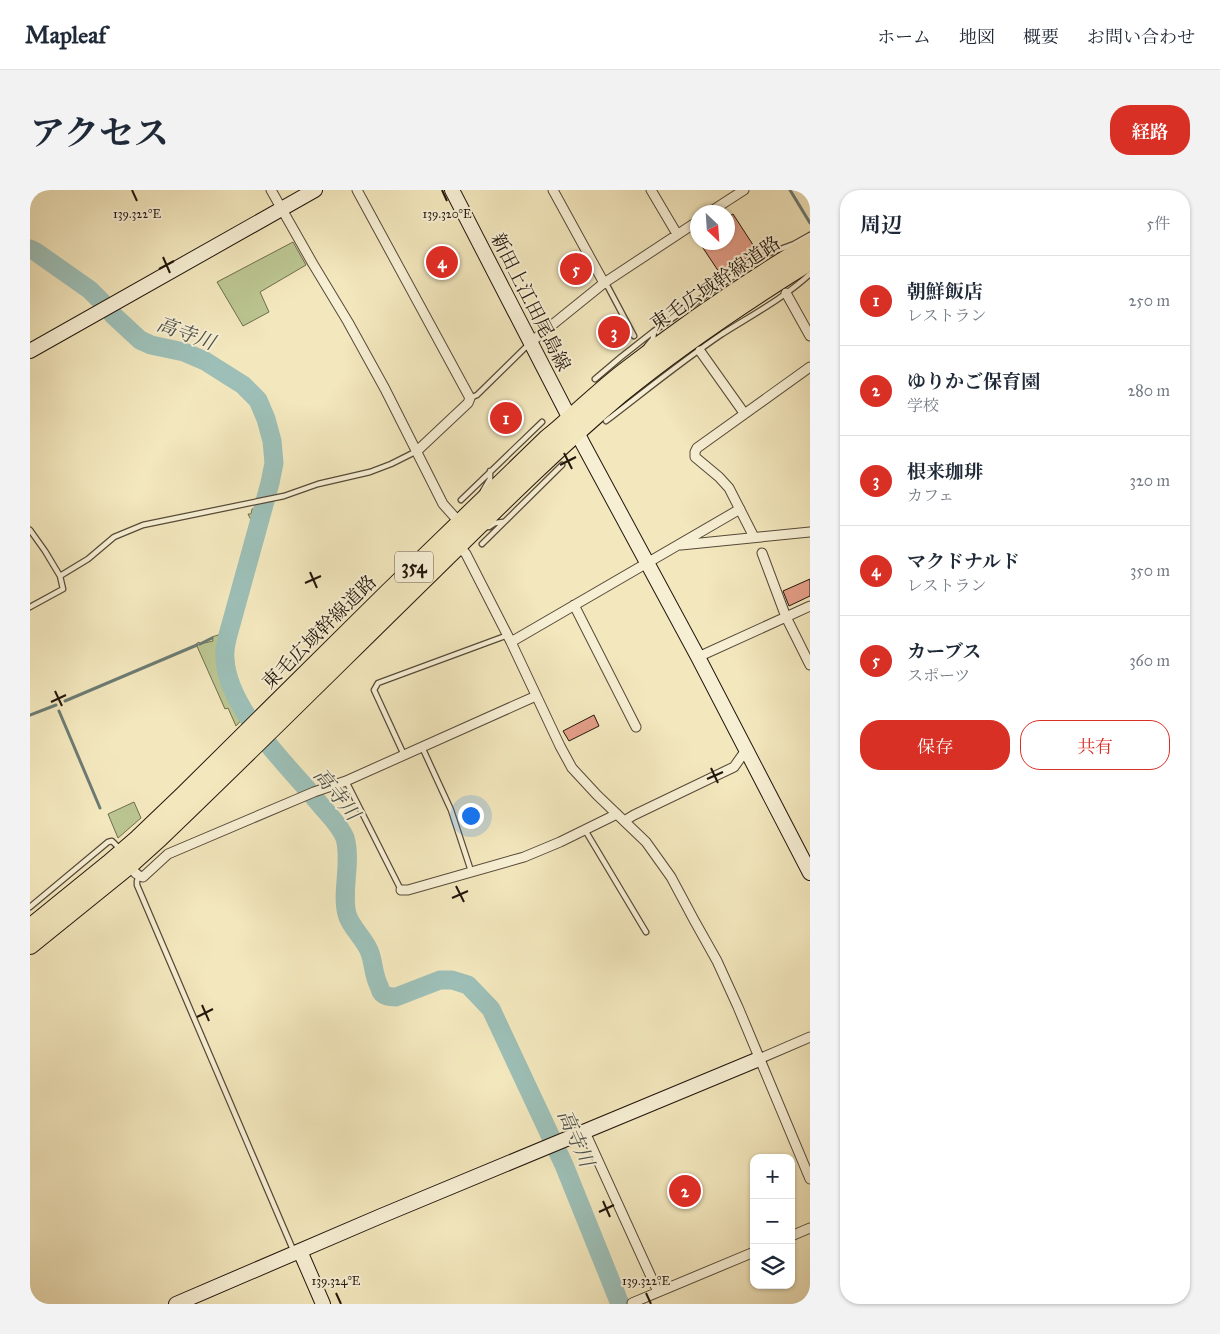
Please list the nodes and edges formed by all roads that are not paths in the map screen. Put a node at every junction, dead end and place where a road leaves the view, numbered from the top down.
1 (271, 190) edge
2 (315, 190) edge
3 (357, 190) edge
4 (452, 190) edge
5 (553, 190) edge
6 (651, 190) edge
7 (744, 190) edge
8 (721, 205) edge
9 (282, 208) junction
10 (690, 226) edge
11 (677, 234) junction
12 (808, 245) edge
13 (810, 274) edge
14 (743, 276) dead end
15 (732, 277) junction
16 (604, 283) junction
17 (768, 293) junction
18 (786, 293) junction
19 (733, 311) junction
20 (654, 331) junction
21 (634, 336) dead end
22 (720, 336) junction
23 (810, 336) edge
24 (531, 342) junction
25 (30, 351) edge
26 (700, 351) junction
27 (648, 363) junction
28 (810, 367) edge
29 (671, 370) junction
30 (595, 379) dead end
31 (470, 398) junction
32 (744, 414) junction
33 (606, 421) dead end
34 (574, 425) junction
35 (544, 433) junction
36 (417, 451) junction
37 (562, 466) dead end
38 (490, 472) junction
39 (541, 472) junction
40 (536, 490) junction
41 (461, 500) dead end
42 (482, 502) junction
43 (740, 509) junction
44 (503, 522) junction
45 (30, 530) edge
46 (472, 531) junction
47 (810, 532) edge
48 (754, 537) junction
49 (458, 545) junction
50 (677, 546) junction
51 (762, 553) dead end
52 (647, 563) junction
53 (60, 576) junction
54 (574, 605) junction
55 (810, 606) edge
56 (30, 607) edge
57 (786, 617) junction
58 (509, 638) junction
59 (698, 657) junction
60 (810, 665) edge
61 (536, 696) junction
62 (265, 725) junction
63 (636, 727) dead end
64 (422, 747) junction
65 (746, 750) junction
66 (404, 755) junction
67 (346, 781) junction
68 (617, 814) junction
69 (624, 821) junction
70 (585, 830) junction
71 (130, 864) junction
72 (472, 873) junction
73 (810, 873) edge
74 (400, 890) joint
75 (30, 907) edge
76 (30, 928) edge
77 (646, 932) dead end
78 (30, 945) edge
79 (810, 1037) edge
80 (759, 1059) junction
81 (585, 1132) junction
82 (810, 1179) edge
83 (810, 1228) edge
84 (795, 1234) edge
85 (297, 1252) junction
86 (750, 1254) edge
87 (658, 1292) junction
88 (632, 1303) dead end
89 (176, 1304) edge
90 (323, 1304) edge

1 - 9 street
2 - 9 street
3 - 31 street
4 - 24 street, 新田上江田尾島線
5 - 16 street
6 - 11 street
7 - 8 street
9 - 25 street
9 - 36 street
10 - 11 street
11 - 16 street
12 - 15 lane
12 - 17 highway, 東毛広域幹線道路 / 354
12 - 27 highway, 東毛広域幹線道路 / 354
13 - 18 lane
14 - 15 lane
15 - 20 lane
16 - 21 lane
16 - 24 street
17 - 18 lane
17 - 19 highway, 東毛広域幹線道路 / 354
18 - 22 lane
18 - 23 street
19 - 22 lane
19 - 27 highway, 東毛広域幹線道路 / 354
20 - 27 lane
20 - 30 lane
22 - 26 lane
24 - 31 lane
24 - 34 street, 新田上江田尾島線
26 - 29 lane
26 - 32 street
27 - 29 lane
27 - 34 highway, 東毛広域幹線道路 / 354
28 - 32 street
29 - 33 lane
31 - 36 street
32 - 43 street
34 - 35 highway, 東毛広域幹線道路 / 354
34 - 39 highway, 東毛広域幹線道路 / 354
34 - 52 street, 新田上江田尾島線
35 - 38 lane
35 - 42 highway, 東毛広域幹線道路 / 354
36 - 46 street
36 - 53 lane
37 - 40 lane
38 - 41 lane
38 - 42 lane
39 - 40 lane
39 - 46 highway, 東毛広域幹線道路 / 354
40 - 44 lane
42 - 46 highway, 東毛広域幹線道路 / 354
43 - 48 street
43 - 50 street
44 - 46 lane
44 - 46 lane
45 - 53 lane
46 - 49 highway, 東毛広域幹線道路 / 354
46 - 62 highway, 東毛広域幹線道路 / 354
47 - 48 street
48 - 50 street
49 - 58 street
49 - 62 highway, 東毛広域幹線道路 / 354
50 - 52 street
51 - 57 street
52 - 54 street
52 - 59 street, 新田上江田尾島線
53 - 56 lane
54 - 58 street
54 - 63 street
55 - 57 street
57 - 59 street
57 - 60 street
58 - 61 street
58 - 66 lane
59 - 65 street, 新田上江田尾島線
61 - 64 street
61 - 68 street
62 - 71 highway, 東毛広域幹線道路 / 354
64 - 66 street
64 - 72 lane
65 - 69 street
65 - 73 street, 新田上江田尾島線
66 - 67 street
67 - 71 street
67 - 74 lane
68 - 69 street
68 - 70 street
69 - 80 street
70 - 72 street
70 - 77 lane
71 - 75 lane
71 - 76 highway, 東毛広域幹線道路 / 354
71 - 78 highway, 東毛広域幹線道路 / 354
71 - 85 lane
72 - 74 street
79 - 80 street
80 - 81 street
80 - 82 street
81 - 85 street
81 - 87 street
83 - 84 street
85 - 89 street
85 - 90 street
86 - 87 street
87 - 88 street

